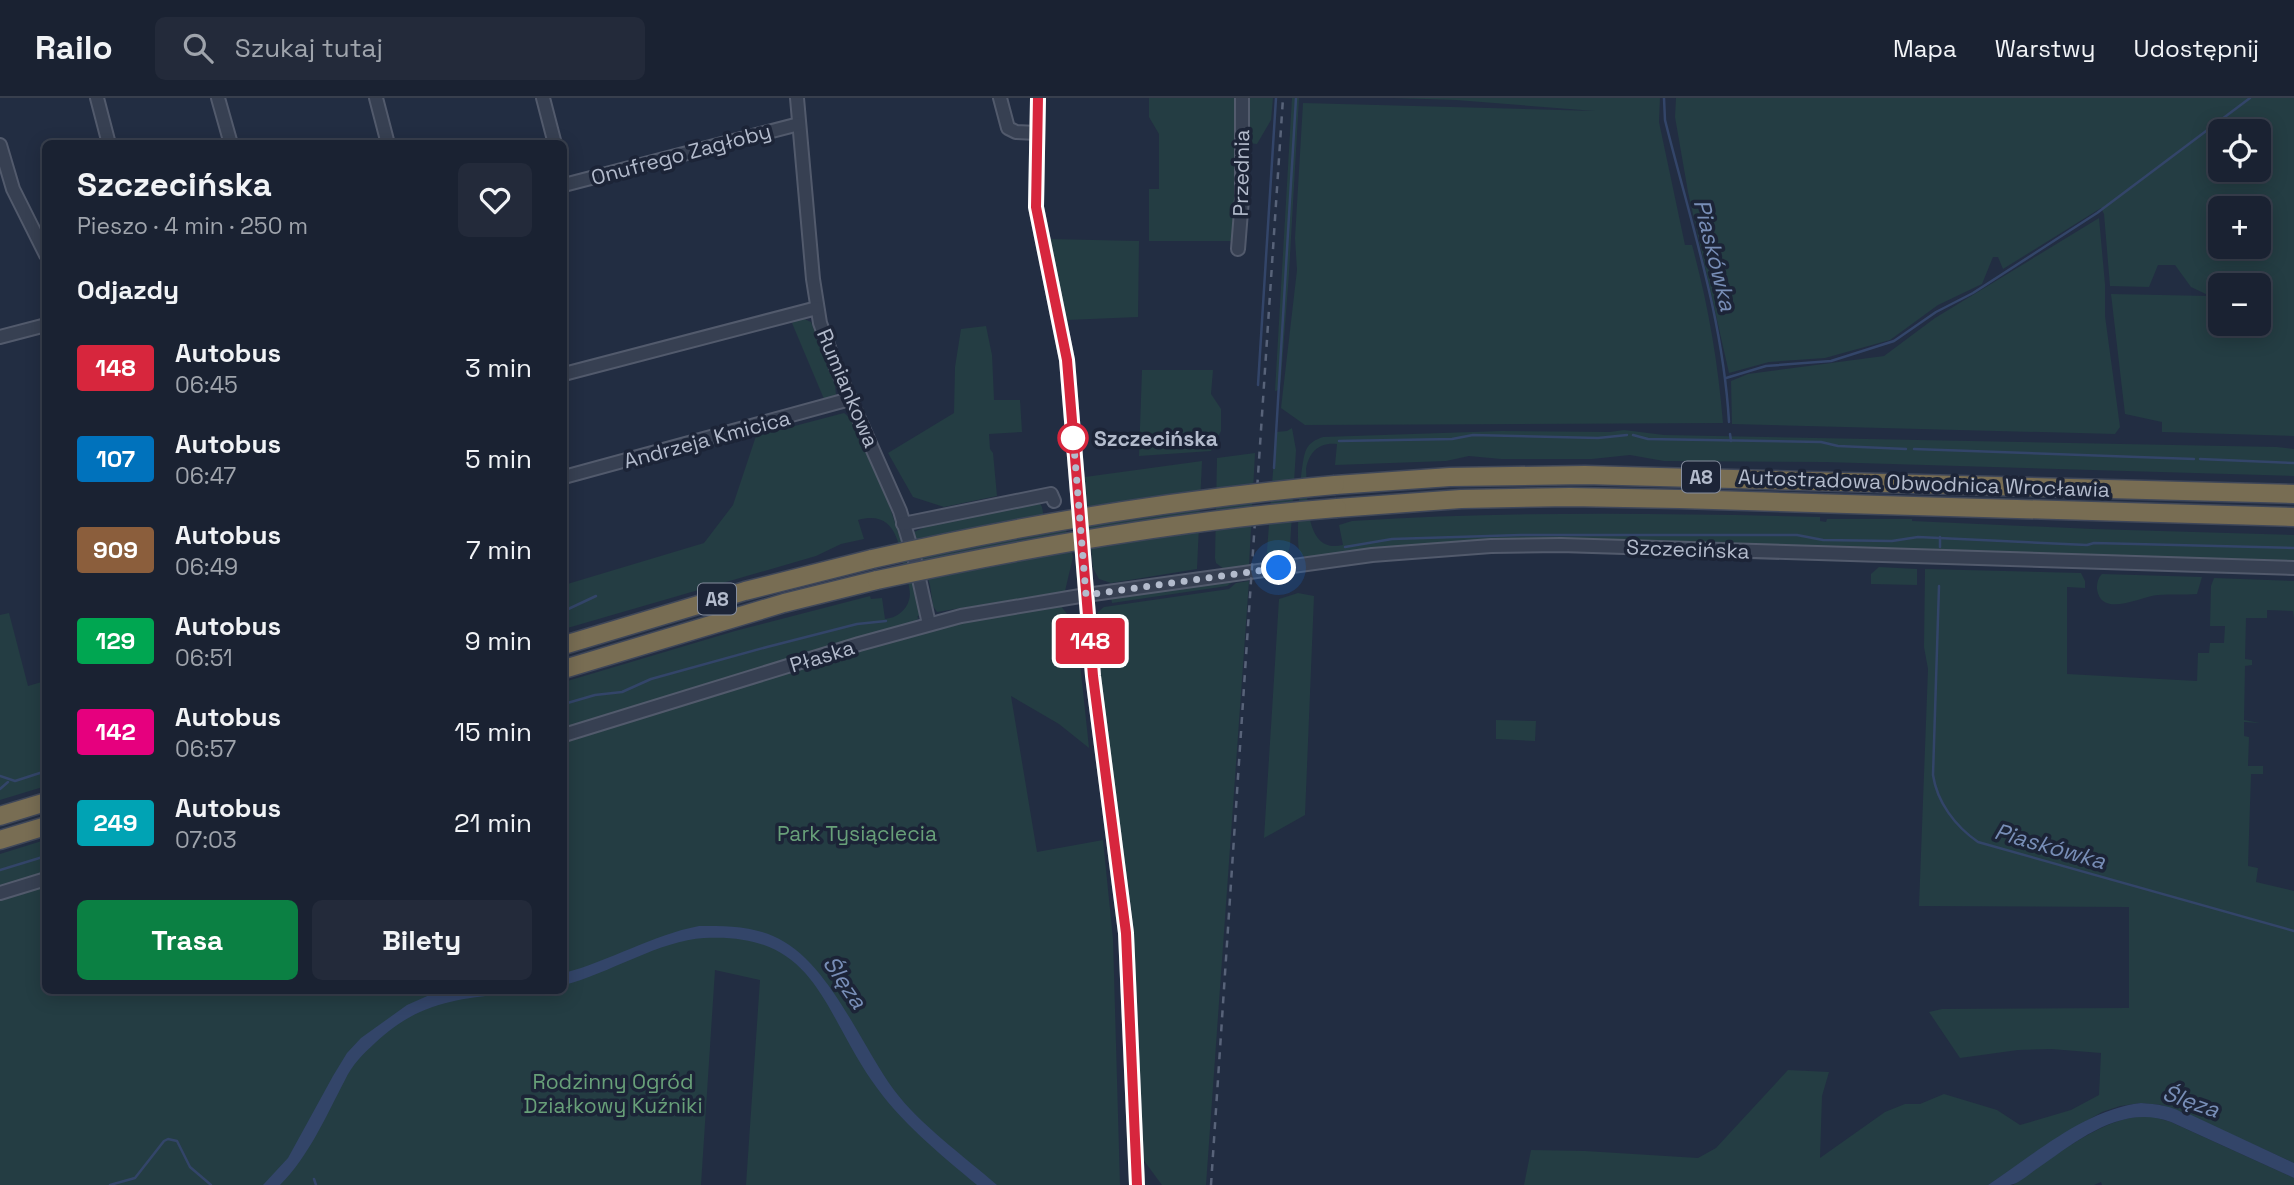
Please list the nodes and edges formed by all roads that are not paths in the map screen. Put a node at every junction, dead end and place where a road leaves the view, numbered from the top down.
1 (97, 98) edge
2 (218, 98) edge
3 (376, 98) edge
4 (543, 98) edge
5 (797, 98) edge
6 (1000, 98) edge
7 (1038, 98) edge
8 (1242, 98) edge
9 (799, 124) junction
10 (1037, 133) junction
11 (108, 140) edge
12 (230, 140) edge
13 (387, 140) edge
14 (554, 140) edge
15 (0, 145) edge
16 (567, 180) edge
17 (42, 247) edge
18 (1238, 249) dead end
19 (817, 308) junction
20 (42, 326) edge
21 (0, 337) edge
22 (567, 373) edge
23 (850, 399) junction
24 (567, 476) edge
25 (2294, 494) edge
26 (1052, 498) dead end
27 (2294, 517) edge
28 (903, 524) junction
29 (2294, 568) edge
30 (1086, 595) junction
31 (929, 624) junction
32 (567, 644) edge
33 (567, 668) edge
34 (567, 734) edge
35 (42, 803) edge
36 (0, 816) edge
37 (42, 827) edge
38 (0, 840) edge
39 (42, 880) edge
40 (0, 893) edge
41 (1137, 1185) edge

1 - 11 street
2 - 12 street
3 - 13 street
4 - 14 street
5 - 9 street, Rumiankowa
6 - 10 street
7 - 10 street
8 - 18 street, Przednia
9 - 16 street, Onufrego Zagłoby
9 - 19 street, Rumiankowa
10 - 30 street
15 - 17 street
19 - 22 street
19 - 23 street, Rumiankowa
20 - 21 street
23 - 24 street, Andrzeja Kmicica
23 - 28 street, Rumiankowa
25 - 32 highway, Autostradowa Obwodnica Wrocławia / A8, bridge
26 - 28 street
27 - 33 highway, Autostradowa Obwodnica Wrocławia / A8, bridge
28 - 31 street, Rumiankowa
29 - 30 street, Szczecińska
30 - 31 street, Płaska
30 - 41 street
31 - 34 street, Płaska
35 - 36 highway
37 - 38 highway
39 - 40 street

